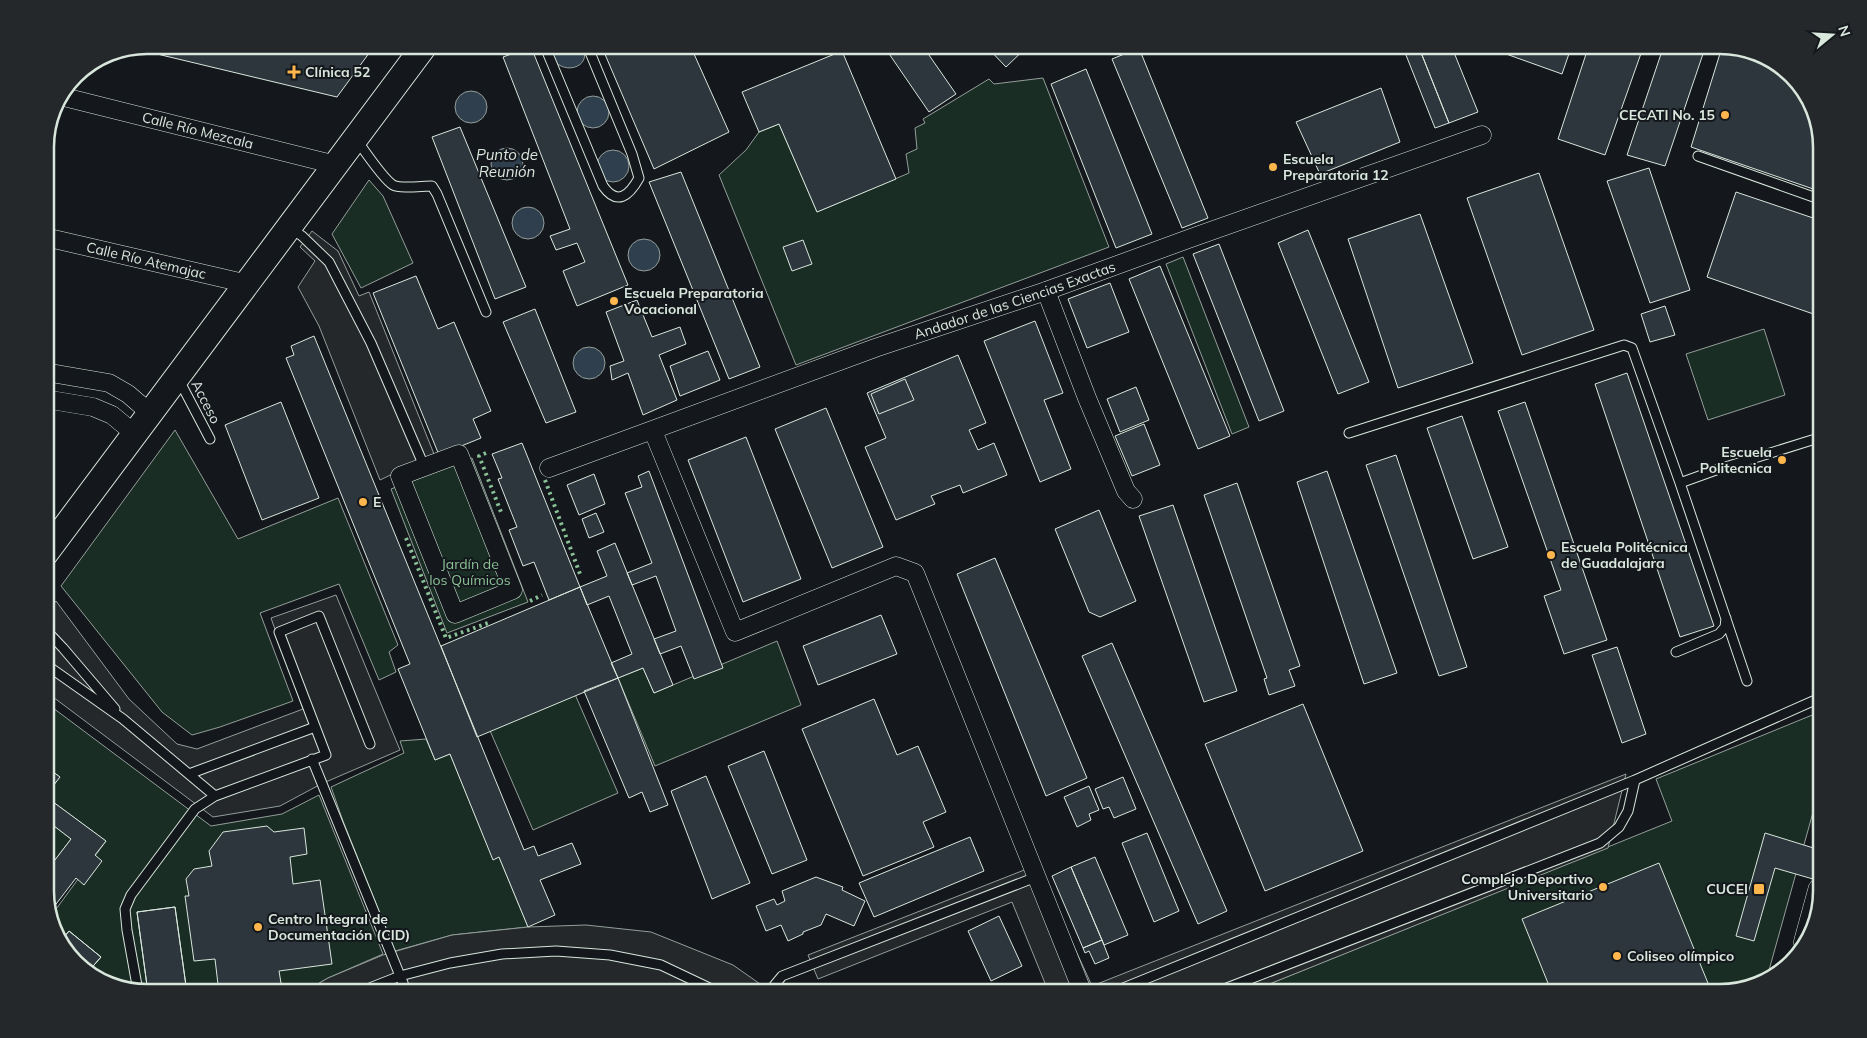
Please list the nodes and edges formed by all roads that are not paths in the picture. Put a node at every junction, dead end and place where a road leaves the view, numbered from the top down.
1 (419, 54) edge
2 (548, 54) edge
3 (591, 54) edge
4 (67, 98) edge
5 (1482, 135) dead end
6 (356, 139) junction
7 (1698, 156) dead end
8 (336, 165) junction
9 (1813, 197) edge
10 (290, 228) junction
11 (54, 239) edge
12 (248, 284) junction
13 (1046, 291) junction
14 (486, 312) dead end
15 (54, 374) edge
16 (178, 378) junction
17 (54, 400) edge
18 (150, 413) junction
19 (653, 430) junction
20 (1349, 432) dead end
21 (134, 434) junction
22 (210, 439) dead end
23 (1813, 440) edge
24 (424, 466) junction
25 (549, 468) dead end
26 (1680, 483) junction
27 (1133, 499) dead end
28 (54, 534) edge
29 (1726, 618) junction
30 (54, 638) edge
31 (1676, 652) dead end
32 (54, 670) edge
33 (1747, 681) dead end
34 (1813, 701) edge
35 (123, 718) junction
36 (315, 727) junction
37 (370, 744) dead end
38 (312, 759) junction
39 (190, 774) junction
40 (1635, 780) junction
41 (215, 796) junction
42 (1036, 877) junction
43 (400, 976) junction
44 (137, 983) edge
45 (380, 984) edge
46 (403, 984) edge
47 (701, 984) edge
48 (775, 984) edge
49 (1079, 984) edge
50 (1133, 984) edge
51 (1237, 984) edge

1 - 6 main road
2 - 3 lane
4 - 8 street, Calle Río Mezcala
5 - 13 street, Andador de las Ciencias Exactas
6 - 8 main road
6 - 14 lane
7 - 9 lane
8 - 10 main road
10 - 12 main road
10 - 24 lane
11 - 12 street, Calle Río Atemajac
12 - 16 main road
13 - 19 street, Andador de las Ciencias Exactas
13 - 27 street
15 - 18 street
16 - 18 main road
16 - 22 lane, Acceso
17 - 21 street
18 - 21 main road
19 - 25 street, Andador de las Ciencias Exactas
19 - 42 street
20 - 26 lane
21 - 28 main road
23 - 26 lane
24 - 24 street
26 - 29 lane
29 - 31 lane
29 - 33 lane
30 - 35 lane
32 - 35 lane
34 - 40 lane
35 - 39 lane
36 - 37 lane
36 - 38 lane
36 - 39 lane
38 - 41 lane
38 - 43 lane
39 - 41 lane
40 - 50 lane
40 - 51 lane
41 - 44 lane
42 - 48 lane
42 - 49 street
43 - 45 lane
43 - 46 lane
43 - 47 lane

